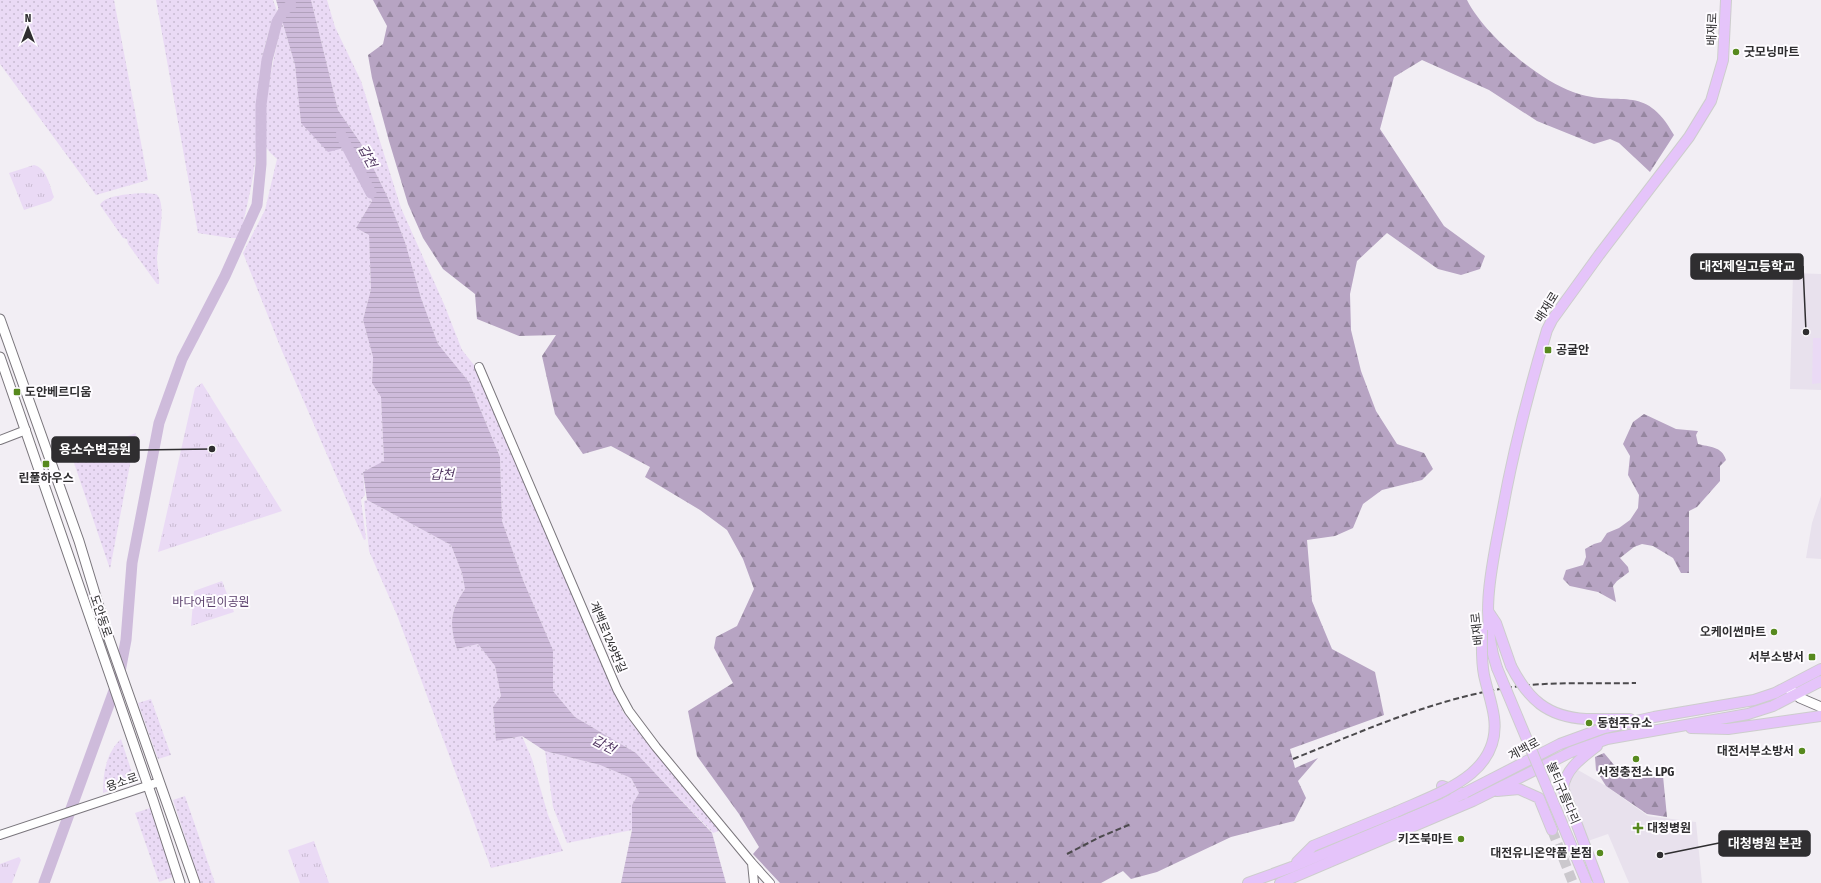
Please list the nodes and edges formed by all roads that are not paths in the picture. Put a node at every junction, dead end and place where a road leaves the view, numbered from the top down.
1 (1726, 0) edge
2 (0, 319) edge
3 (0, 357) edge
4 (479, 367) dead end
5 (38, 426) junction
6 (26, 430) junction
7 (0, 440) edge
8 (1488, 585) junction
9 (1487, 609) junction
10 (1497, 668) joint
11 (1821, 669) edge
12 (1821, 681) edge
13 (1787, 687) junction
14 (1795, 695) junction
15 (1821, 707) edge
16 (1821, 716) edge
17 (1638, 720) junction
18 (1681, 727) junction
19 (1606, 739) junction
20 (159, 782) junction
21 (148, 786) junction
22 (1493, 791) junction
23 (1464, 794) junction
24 (1445, 803) junction
25 (1552, 830) tunnel mouth
26 (0, 835) edge
27 (752, 864) junction
28 (1292, 867) junction
29 (180, 883) edge
30 (195, 883) edge
31 (754, 883) edge
32 (770, 883) edge
33 (1248, 883) edge
34 (1280, 883) edge
35 (1587, 883) edge
36 (1599, 883) edge

1 - 8 main road, 배재로
2 - 5 main road, 도안동로
3 - 6 main road, 도안동로
4 - 27 street, 계백로1249번길
5 - 6 main road
5 - 20 main road, 도안동로
6 - 7 street
6 - 21 main road, 도안동로
8 - 9 main road, 배재로
8 - 28 main road, bridge
9 - 10 main road, 배재로
9 - 17 main road, bridge
10 - 35 main road, 불티구름다리, bridge
11 - 13 main road, 계백로
12 - 14 main road, 계백로
13 - 14 main road
13 - 17 main road, 계백로
14 - 15 main road
14 - 18 main road, 계백로
16 - 18 main road
17 - 23 main road, 계백로
18 - 19 main road, 계백로
19 - 22 main road, 계백로
19 - 36 main road
20 - 21 street, 용소로
20 - 30 main road
21 - 26 street, 용소로
21 - 29 main road, 도안동로
22 - 25 main road
22 - 34 main road, 계백로
23 - 24 main road, 계백로
23 - 24 main road
24 - 28 main road, 계백로
27 - 31 street
27 - 32 street, 계백로1249번길
28 - 33 main road, 계백로

